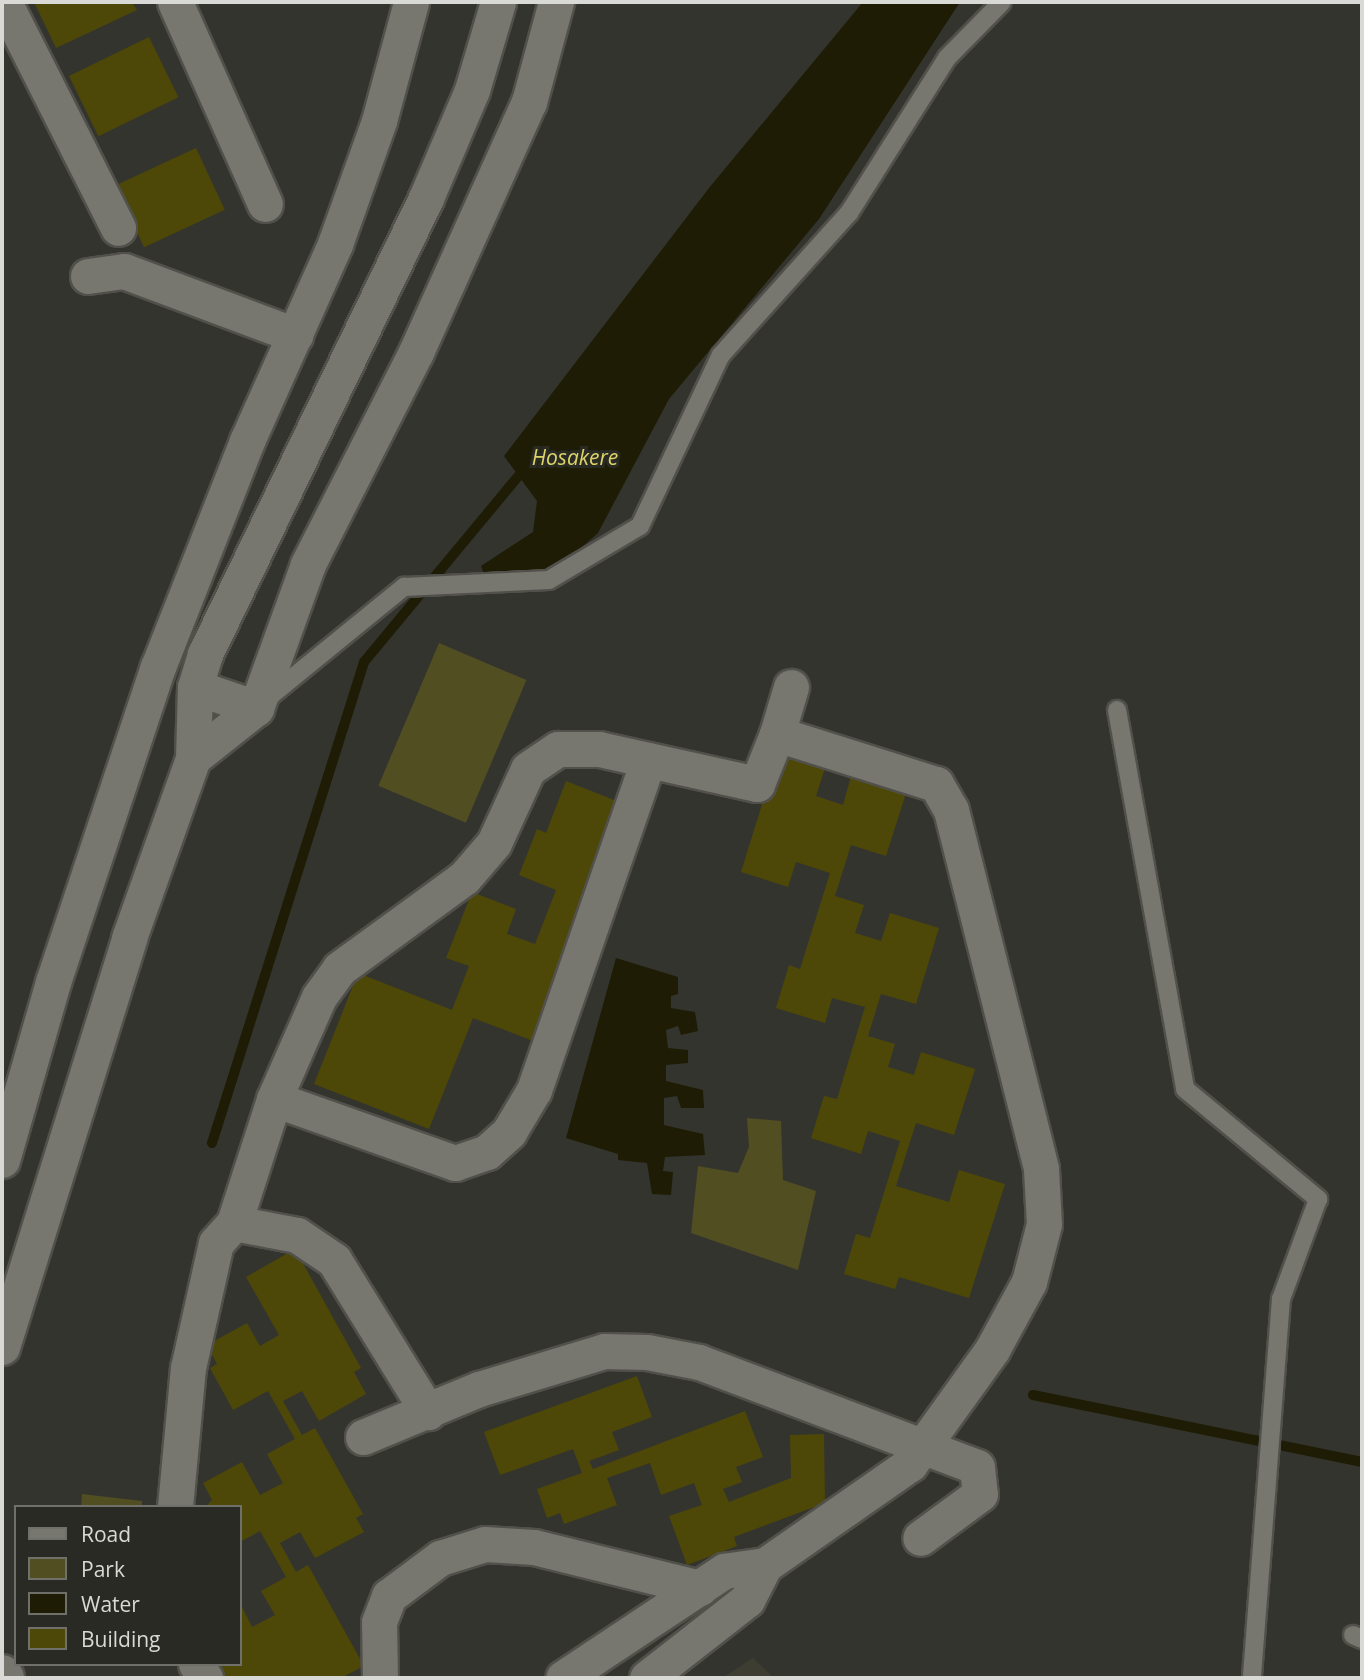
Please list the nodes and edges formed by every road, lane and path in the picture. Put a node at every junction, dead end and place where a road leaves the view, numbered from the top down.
1 (4, 2) edge
2 (175, 2) edge
3 (411, 2) edge
4 (498, 2) edge
5 (556, 2) edge
6 (1002, 2) edge
7 (472, 90) junction
8 (529, 102) junction
9 (265, 204) dead end
10 (118, 228) dead end
11 (88, 276) dead end
12 (365, 324) junction
13 (295, 335) junction
14 (416, 352) junction
15 (264, 541) junction
16 (308, 564) junction
17 (195, 687) junction
18 (791, 687) dead end
19 (256, 708) junction
20 (1117, 710) dead end
21 (777, 734) junction
22 (193, 758) junction
23 (648, 760) junction
24 (274, 1099) junction
25 (2, 1160) edge
26 (234, 1223) junction
27 (2, 1347) edge
28 (428, 1412) junction
29 (363, 1437) dead end
30 (928, 1446) junction
31 (175, 1505) edge
32 (920, 1538) dead end
33 (765, 1565) junction
34 (699, 1588) junction
35 (380, 1678) edge
36 (564, 1678) edge
37 (647, 1678) edge
38 (1252, 1678) edge

1 - 10 street
2 - 9 street
3 - 13 street
4 - 7 street
5 - 8 street
6 - 19 lane
7 - 8 street
7 - 12 street
8 - 14 street
11 - 13 street
12 - 14 street
12 - 15 street
13 - 25 street
14 - 16 street
15 - 16 street
15 - 17 street
16 - 19 street
17 - 19 street
17 - 22 street
18 - 21 street
19 - 22 street
20 - 38 lane
21 - 23 street
21 - 30 street
22 - 27 street
23 - 24 street
23 - 24 street
24 - 26 street
26 - 28 street
26 - 31 street
28 - 29 street
28 - 30 street
30 - 32 street
30 - 33 street
33 - 34 street
33 - 37 street
34 - 35 street
34 - 36 street

